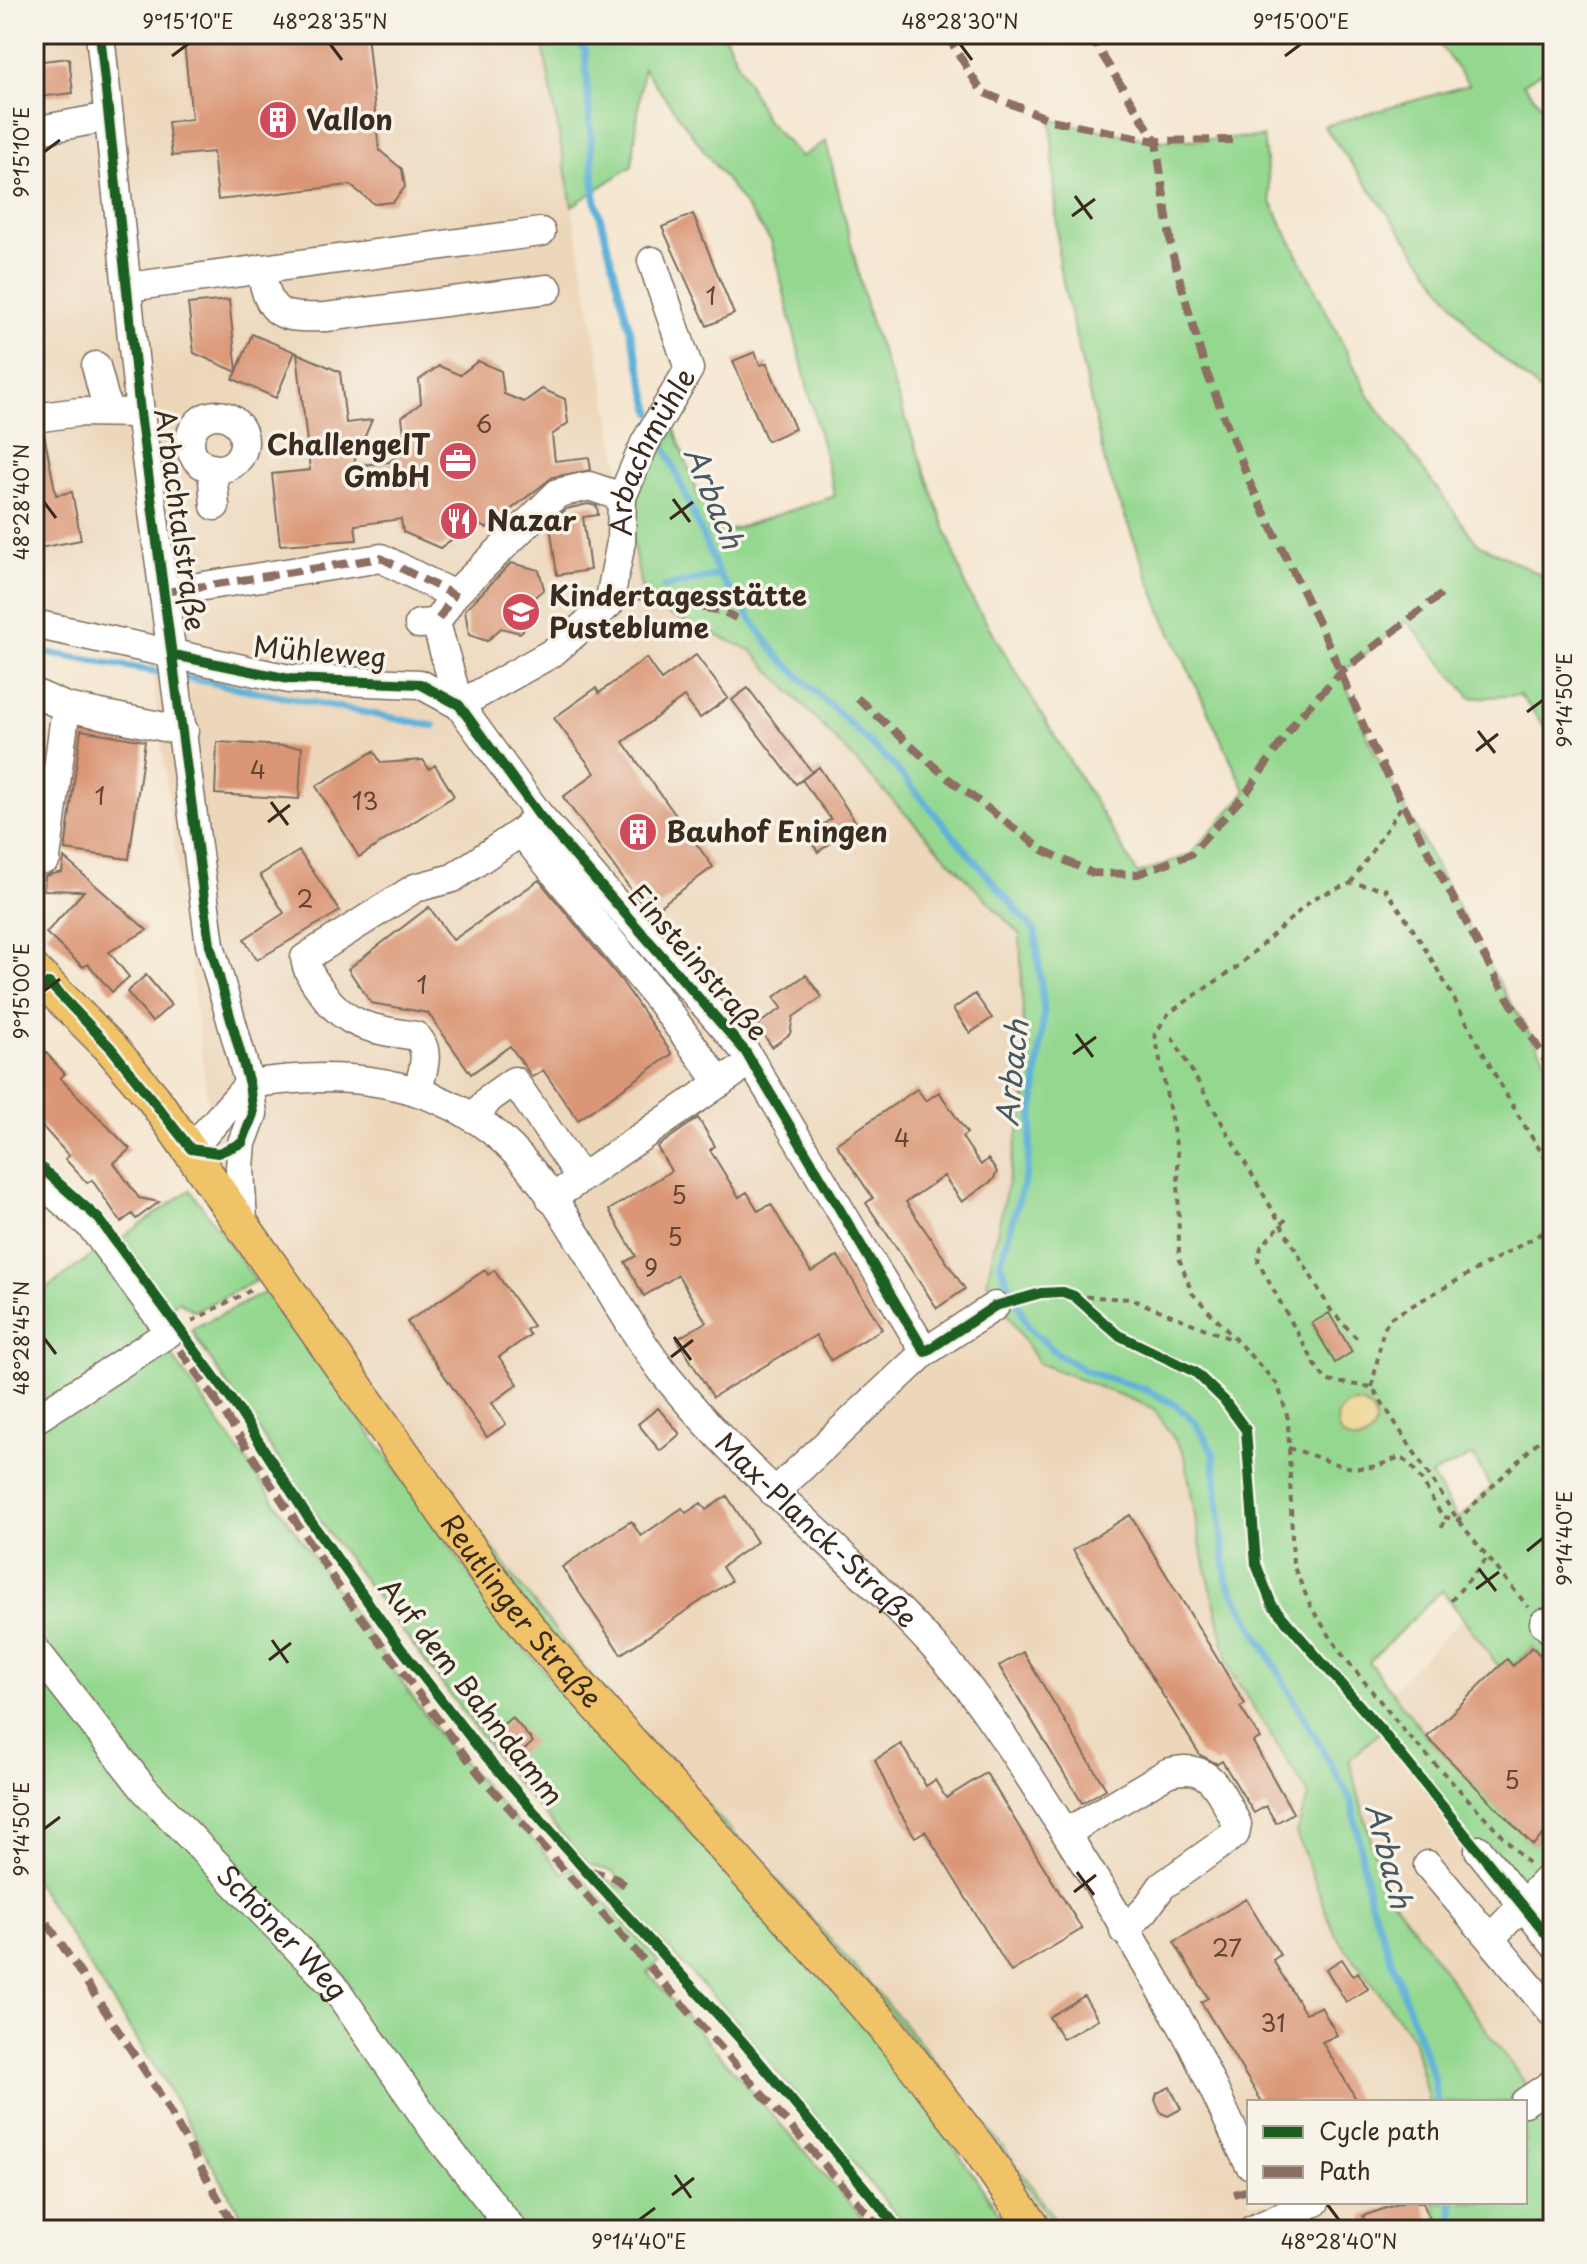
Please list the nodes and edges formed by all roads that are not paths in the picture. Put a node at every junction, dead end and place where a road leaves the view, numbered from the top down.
1 (100, 34) edge
2 (109, 117) junction
3 (34, 131) edge
4 (541, 232) dead end
5 (652, 261) dead end
6 (261, 269) junction
7 (128, 287) junction
8 (548, 289) dead end
9 (96, 366) dead end
10 (108, 412) junction
11 (140, 413) junction
12 (34, 418) edge
13 (191, 443) junction
14 (147, 446) junction
15 (212, 468) junction
16 (622, 497) junction
17 (215, 506) dead end
18 (166, 592) junction
19 (454, 595) junction
20 (34, 624) edge
21 (174, 655) junction
22 (34, 693) edge
23 (459, 705) junction
24 (66, 707) junction
25 (184, 731) junction
26 (530, 824) junction
27 (46, 859) dead end
28 (39, 983) edge
29 (751, 1062) junction
30 (720, 1083) junction
31 (249, 1084) junction
32 (418, 1090) junction
33 (473, 1118) junction
34 (242, 1143) junction
35 (191, 1149) junction
36 (34, 1176) edge
37 (581, 1178) junction
38 (551, 1199) junction
39 (243, 1223) junction
40 (995, 1306) dead end
41 (925, 1352) junction
42 (34, 1420) edge
43 (774, 1493) junction
44 (34, 1648) edge
45 (1066, 1833) junction
46 (1479, 1850) dead end
47 (1428, 1865) dead end
48 (1548, 1877) edge
49 (1523, 1906) junction
50 (1124, 1931) junction
51 (1492, 1937) junction
52 (1553, 1943) edge
53 (1553, 2014) edge
54 (1553, 2083) edge
55 (1527, 2101) edge
56 (1247, 2160) edge
57 (1310, 2204) edge
58 (1265, 2221) edge
59 (513, 2230) edge
60 (1035, 2230) edge

1 - 2 street, Arbachtalstraße
2 - 3 street
2 - 7 street, Arbachtalstraße
4 - 6 street
5 - 16 street, Arbachmühle
6 - 7 street
6 - 8 street
7 - 11 street, Arbachtalstraße
9 - 10 street
10 - 11 street
10 - 12 street
11 - 14 street, Arbachtalstraße
13 - 14 street
13 - 15 street
13 - 15 street
14 - 18 street, Arbachtalstraße
15 - 17 street
16 - 19 street
16 - 23 street, Arbachmühle
18 - 19 street
18 - 21 street, Arbachtalstraße
19 - 23 street
20 - 21 street, Mühleweg
21 - 23 street, Mühleweg
21 - 25 street, Arbachtalstraße
22 - 24 street
23 - 26 street, Einsteinstraße
24 - 25 street
24 - 27 street
25 - 31 street, Arbachtalstraße
26 - 29 street, Einsteinstraße
26 - 30 street
26 - 32 street
28 - 35 main road, Reutlinger Straße
29 - 30 street
29 - 41 street, Einsteinstraße
30 - 37 street
31 - 32 street, Max-Planck-Straße
31 - 34 street, Arbachtalstraße
31 - 35 street
32 - 33 street, Max-Planck-Straße
33 - 37 street
33 - 38 street, Max-Planck-Straße
34 - 35 street
34 - 39 street, Arbachtalstraße
35 - 39 main road, Reutlinger Straße
36 - 42 street
37 - 38 street
38 - 43 street, Max-Planck-Straße
39 - 60 main road, Reutlinger Straße
40 - 41 street
41 - 43 street
43 - 45 street, Max-Planck-Straße
44 - 59 street, Schöner Weg
45 - 50 street, Max-Planck-Straße
45 - 50 street
46 - 49 street
47 - 51 street
48 - 49 street
49 - 51 street
49 - 52 street
50 - 56 street, Max-Planck-Straße
51 - 53 street
54 - 55 street
57 - 58 street

